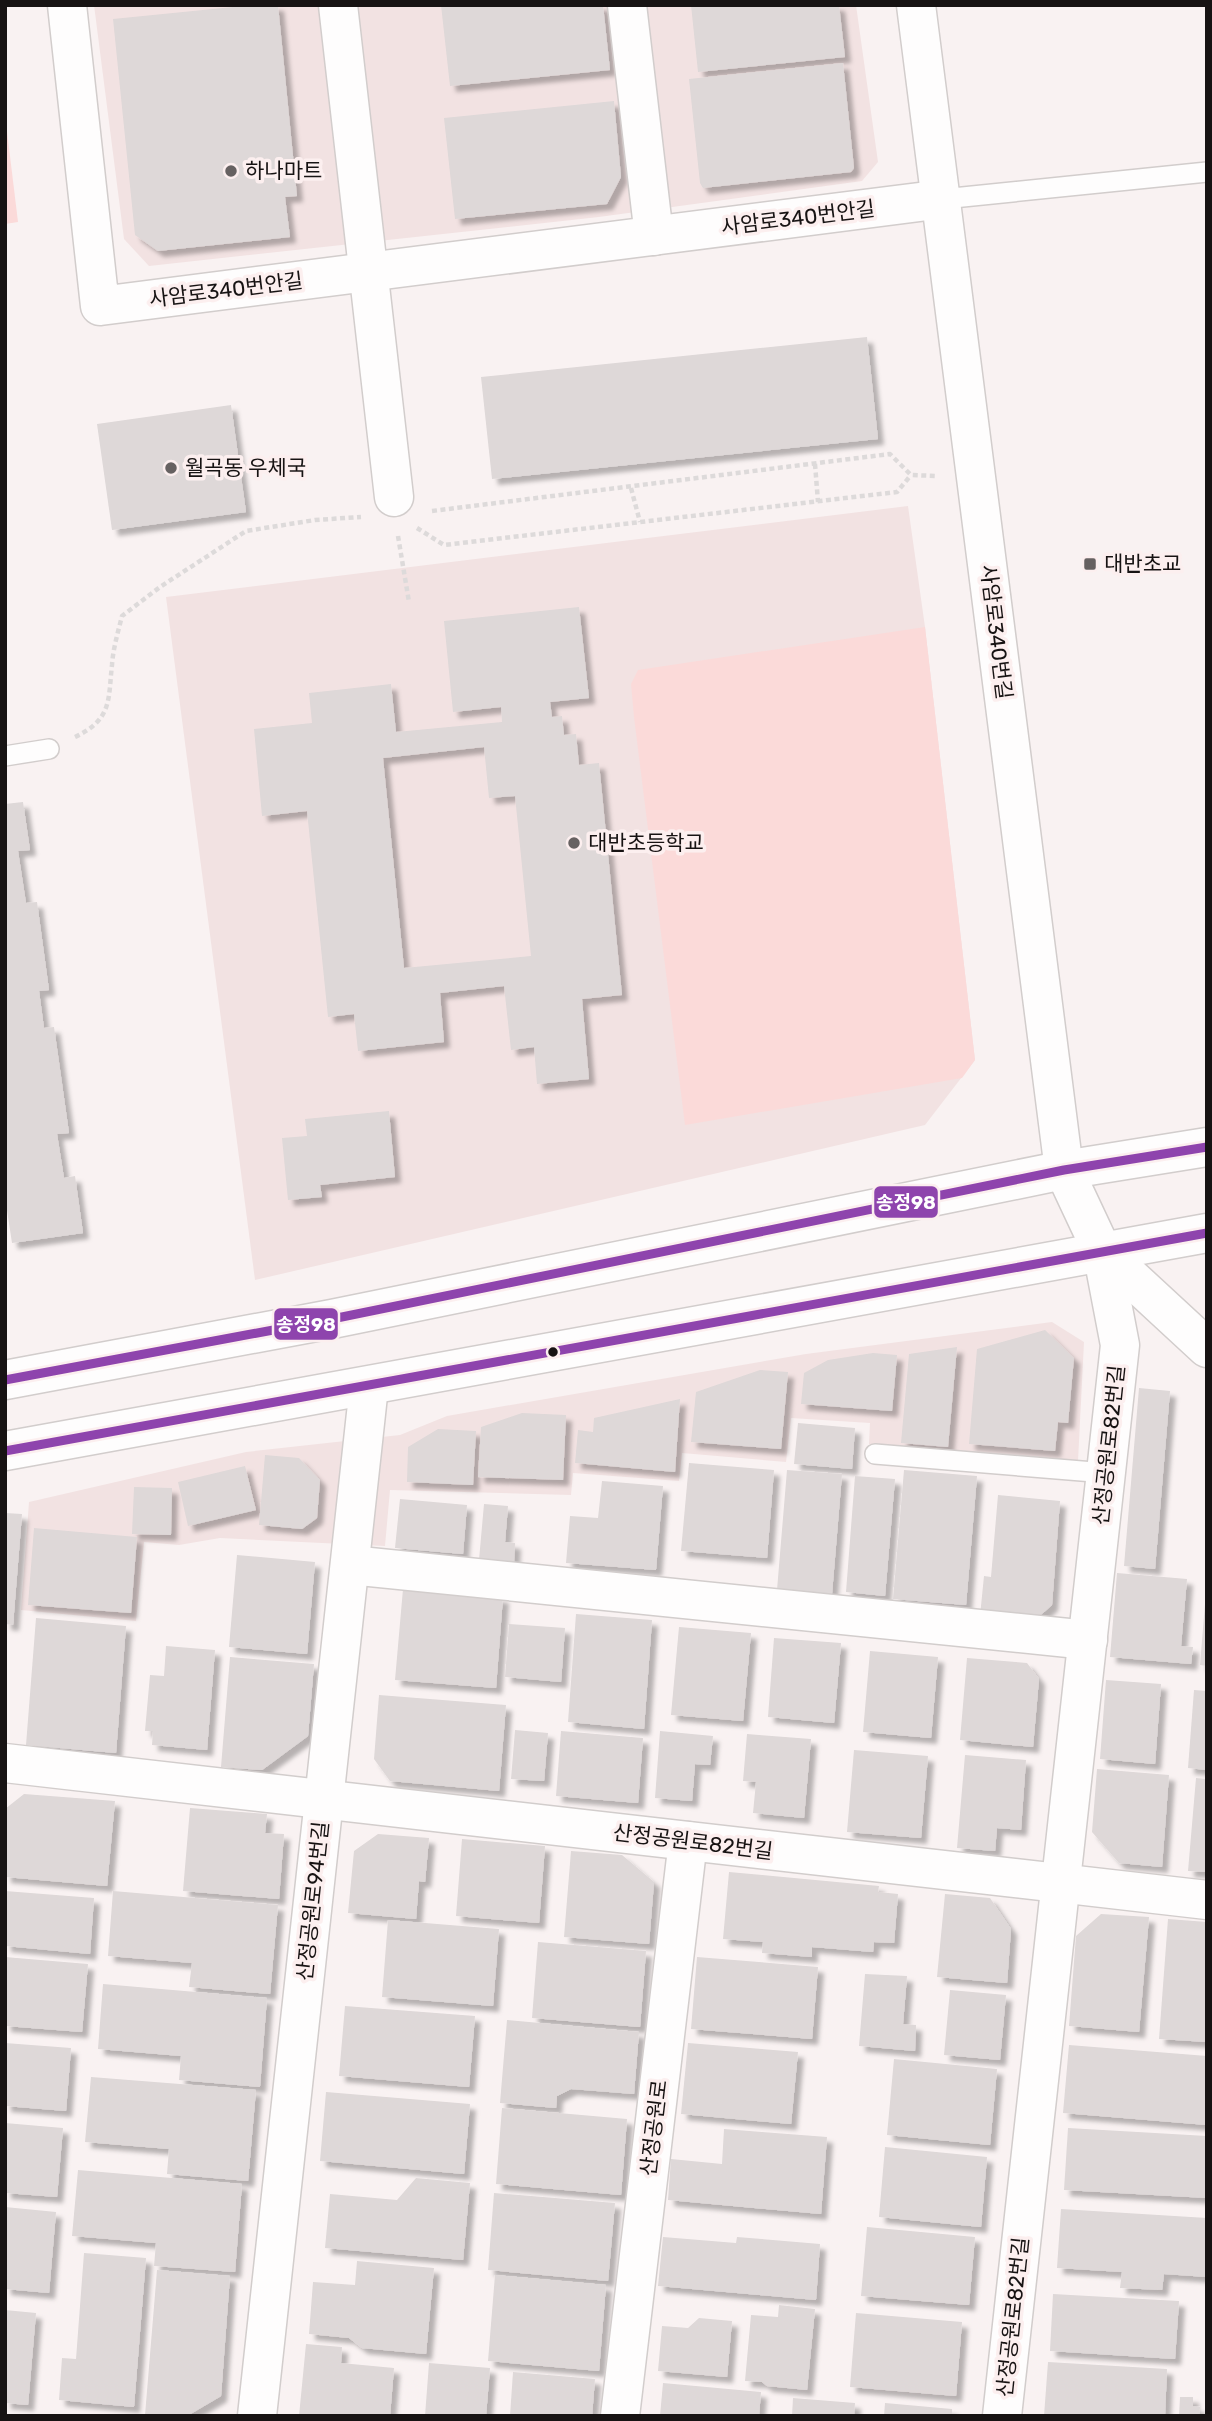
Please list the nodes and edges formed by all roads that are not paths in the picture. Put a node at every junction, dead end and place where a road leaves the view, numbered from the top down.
1 (67, 5) edge
2 (338, 5) edge
3 (627, 5) edge
4 (916, 5) edge
5 (1207, 172) edge
6 (943, 199) junction
7 (654, 236) junction
8 (370, 271) junction
9 (395, 506) road end
10 (49, 749) road end
11 (5, 756) edge
12 (1207, 1147) edge
13 (1064, 1170) junction
14 (1207, 1233) edge
15 (1102, 1251) junction
16 (1207, 1348) edge
17 (5, 1380) edge
18 (369, 1386) junction
19 (5, 1451) edge
20 (875, 1454) dead end
21 (1106, 1473) junction
22 (350, 1565) junction
23 (1088, 1640) junction
24 (5, 1763) edge
25 (324, 1800) junction
26 (688, 1841) junction
27 (1062, 1884) junction
28 (1207, 1900) edge
29 (257, 2416) edge
30 (620, 2416) edge
31 (1002, 2416) edge

1 - 8 street, 사암로340번안길
2 - 8 street
3 - 7 street
4 - 6 street, 사암로340번길
5 - 6 lane
6 - 7 street, 사암로340번안길
6 - 13 street, 사암로340번길
7 - 8 street, 사암로340번안길
8 - 9 street
10 - 11 lane
12 - 13 street
13 - 15 street, 사암로340번길
13 - 17 street
14 - 15 street
15 - 16 street
15 - 18 street
15 - 21 street, 산정공원로82번길
18 - 19 street
18 - 22 street, 산정공원로94번길
20 - 21 lane
21 - 23 street, 산정공원로82번길
22 - 23 street
22 - 25 street, 산정공원로94번길
23 - 27 street, 산정공원로82번길
24 - 25 street, 산정공원로82번길
25 - 26 street, 산정공원로82번길
25 - 29 street, 산정공원로94번길
26 - 27 street, 산정공원로82번길
26 - 30 street, 산정공원로
27 - 28 street
27 - 31 street, 산정공원로82번길

